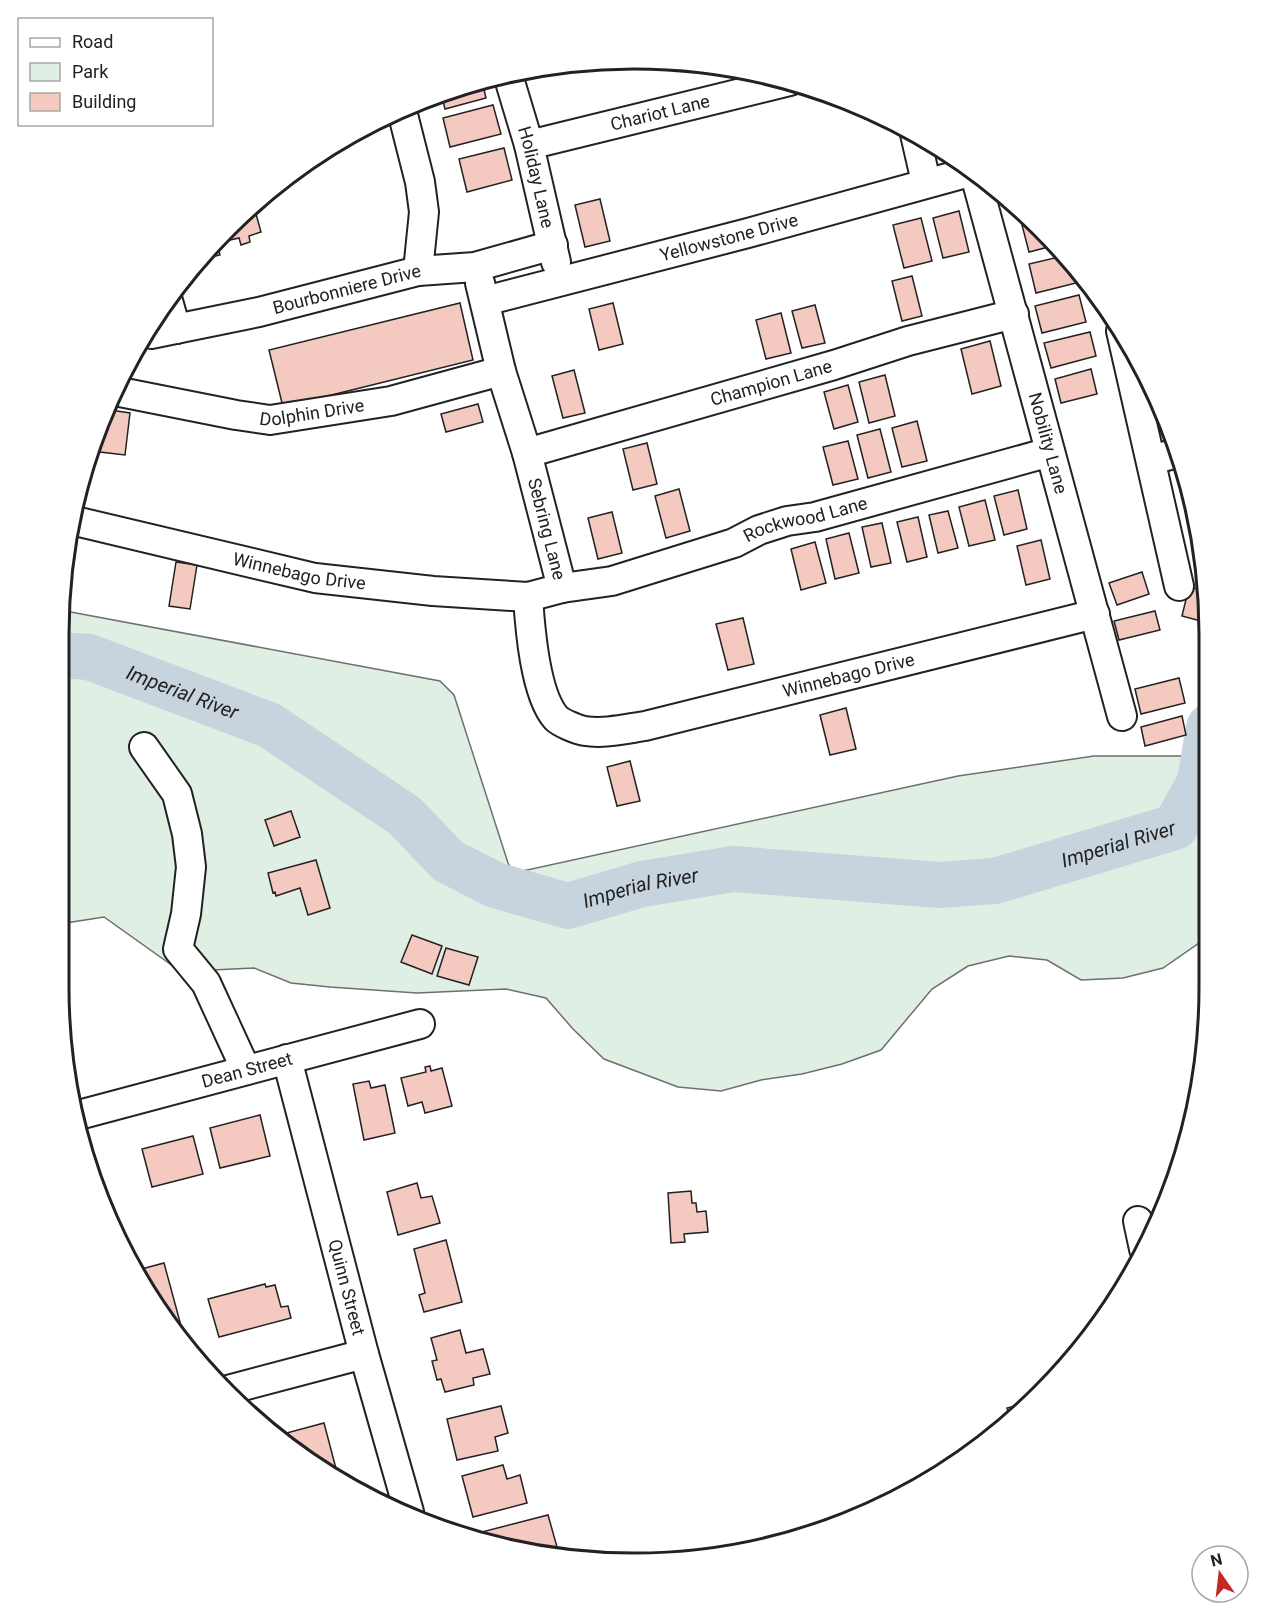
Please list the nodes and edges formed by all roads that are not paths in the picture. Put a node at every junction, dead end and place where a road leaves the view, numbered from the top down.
1 (510, 83) edge
2 (770, 86) edge
3 (404, 118) edge
4 (529, 145) junction
5 (918, 146) edge
6 (961, 174) edge
7 (926, 182) junction
8 (978, 186) edge
9 (553, 245) junction
10 (475, 267) junction
11 (418, 271) junction
12 (559, 282) junction
13 (485, 301) junction
14 (1014, 314) junction
15 (164, 331) edge
16 (1128, 361) edge
17 (501, 371) junction
18 (123, 393) edge
19 (1050, 452) junction
20 (527, 453) junction
21 (1170, 455) edge
22 (1152, 460) junction
23 (80, 522) edge
24 (1179, 586) dead end
25 (562, 588) junction
26 (528, 597) junction
27 (1095, 614) junction
28 (1122, 716) dead end
29 (601, 731) joint
30 (144, 747) dead end
31 (420, 1024) dead end
32 (287, 1059) junction
33 (246, 1070) junction
34 (83, 1114) edge
35 (1138, 1221) dead end
36 (1141, 1237) edge
37 (364, 1354) junction
38 (234, 1388) edge
39 (407, 1505) edge

1 - 4 street, Holiday Lane
2 - 4 street, Chariot Lane
3 - 11 street, Bourbonniere Drive
4 - 9 street, Holiday Lane
5 - 7 street
6 - 7 street, Yellowstone Drive
7 - 12 street, Yellowstone Drive
8 - 14 street, Nobility Lane
9 - 10 street
9 - 12 street, Holiday Lane
10 - 11 street
10 - 13 street, Sebring Lane
11 - 15 street, Bourbonniere Drive
12 - 13 street, Yellowstone Drive
13 - 17 street, Sebring Lane
14 - 19 street, Nobility Lane
14 - 20 street, Champion Lane
16 - 22 street
17 - 18 street, Dolphin Drive
17 - 20 street, Sebring Lane
19 - 25 street, Rockwood Lane
19 - 27 street, Nobility Lane
20 - 25 street, Sebring Lane
21 - 22 street
22 - 24 street
23 - 26 street, Winnebago Drive
25 - 26 street, Sebring Lane
26 - 29 street, Sebring Lane
27 - 28 street, Nobility Lane
27 - 29 street, Winnebago Drive
30 - 33 street
31 - 32 street, Dean Street
32 - 33 street, Dean Street
32 - 37 street, Quinn Street
33 - 34 street, Dean Street
35 - 36 street
37 - 38 street
37 - 39 street, Quinn Street

